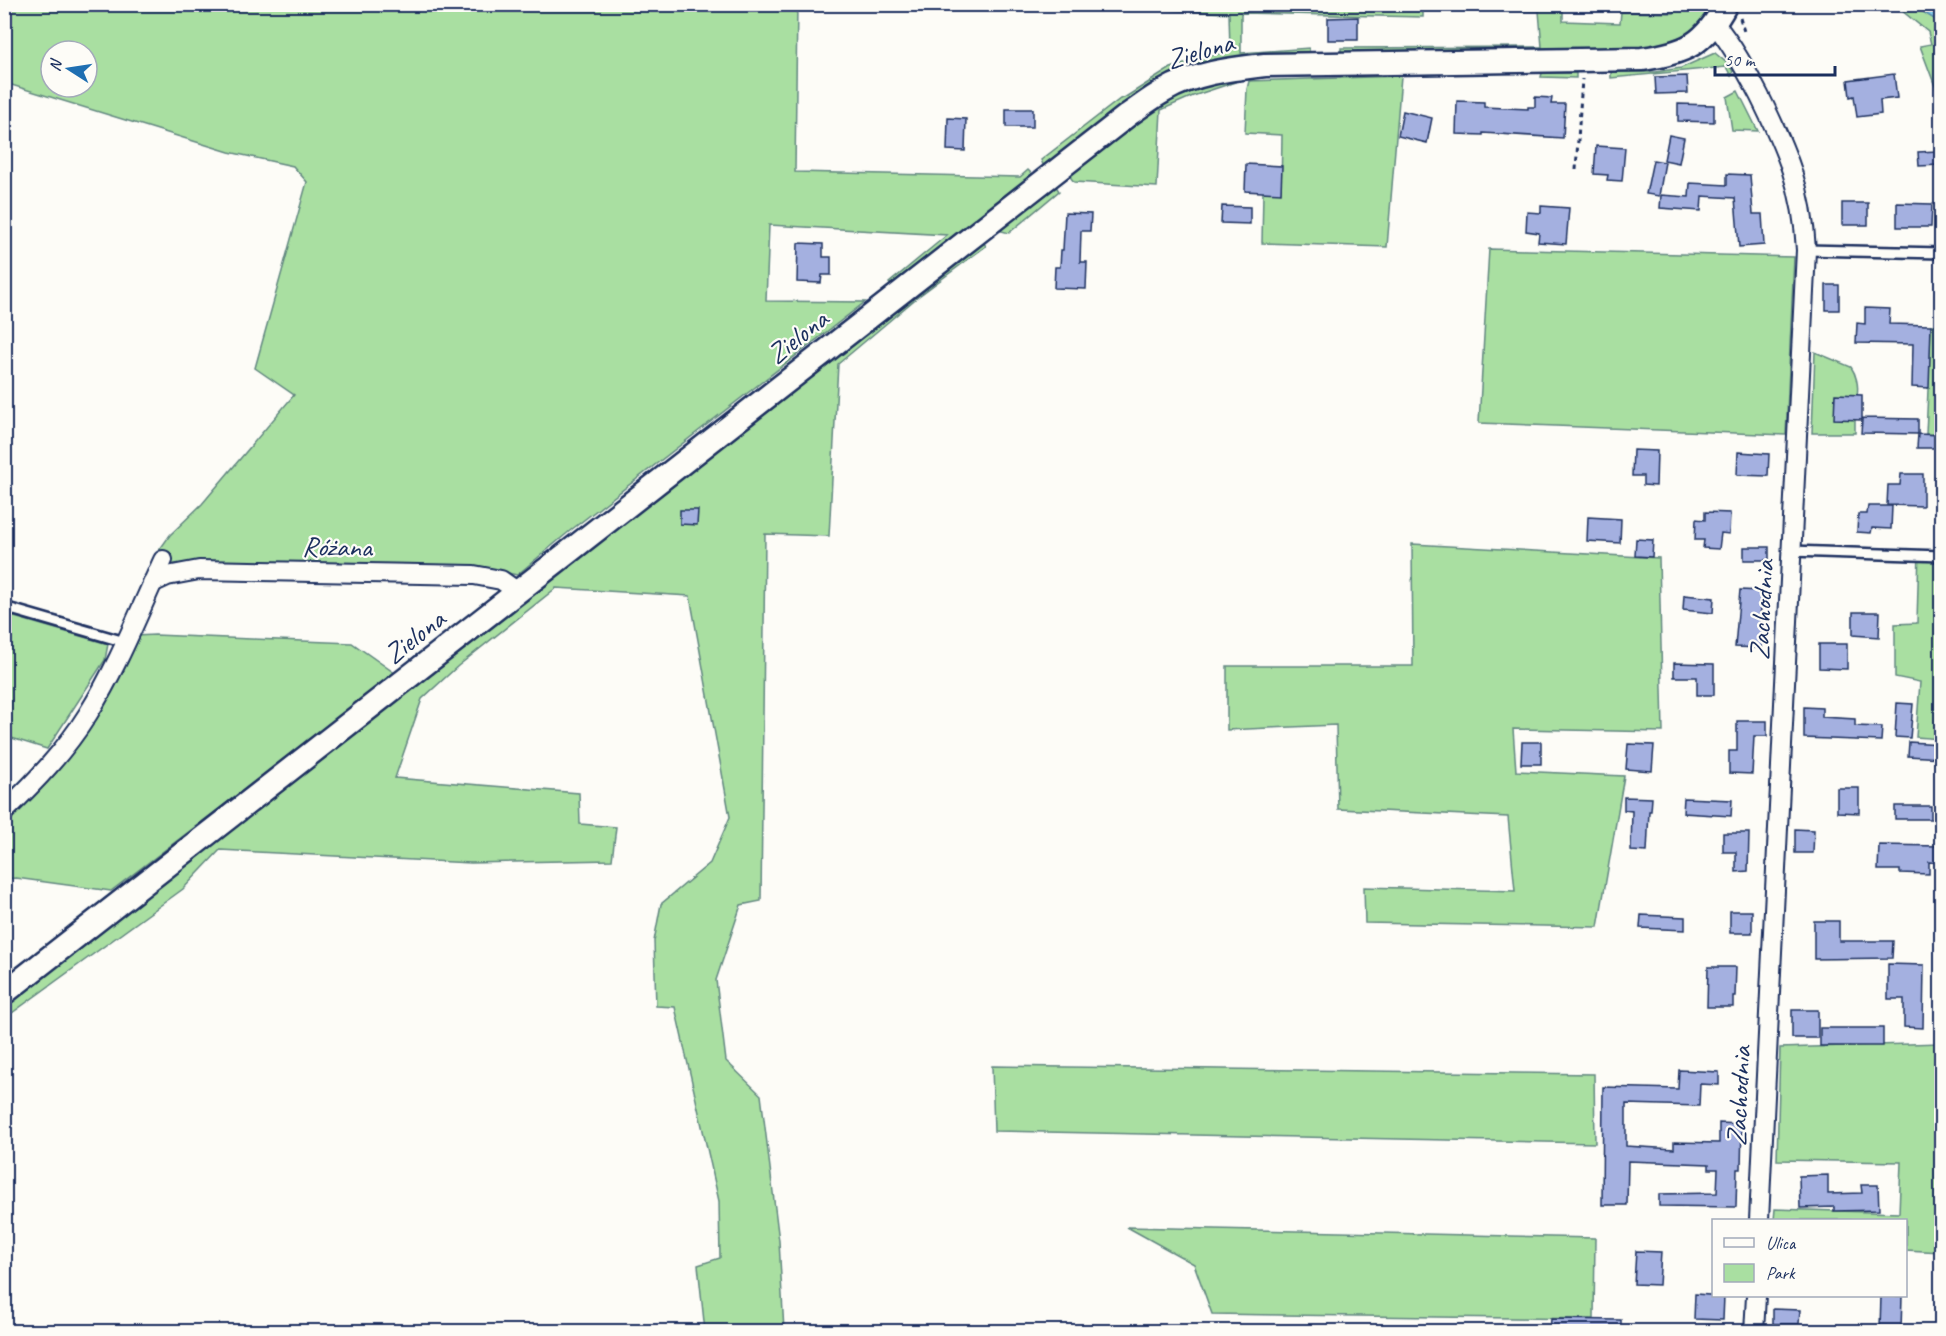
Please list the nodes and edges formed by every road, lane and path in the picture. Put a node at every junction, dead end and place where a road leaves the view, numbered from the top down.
1 (1721, 14) edge
2 (1583, 60) junction
3 (1576, 170) dead end
4 (1806, 250) junction
5 (1941, 253) edge
6 (1791, 551) junction
7 (1941, 556) edge
8 (163, 560) dead end
9 (152, 584) junction
10 (519, 592) junction
11 (4, 607) edge
12 (125, 642) junction
13 (4, 812) edge
14 (4, 993) edge
15 (1760, 1219) edge
16 (1756, 1297) edge
17 (1754, 1332) edge

1 - 2 street, Zielona
1 - 4 street, Zachodnia
2 - 3 path
2 - 10 street, Zielona
4 - 5 lane
4 - 6 street, Zachodnia
6 - 7 lane
6 - 15 street, Zachodnia
8 - 9 street
9 - 10 street, Różana
9 - 12 street
10 - 14 street, Zielona
11 - 12 lane
12 - 13 street
16 - 17 street

